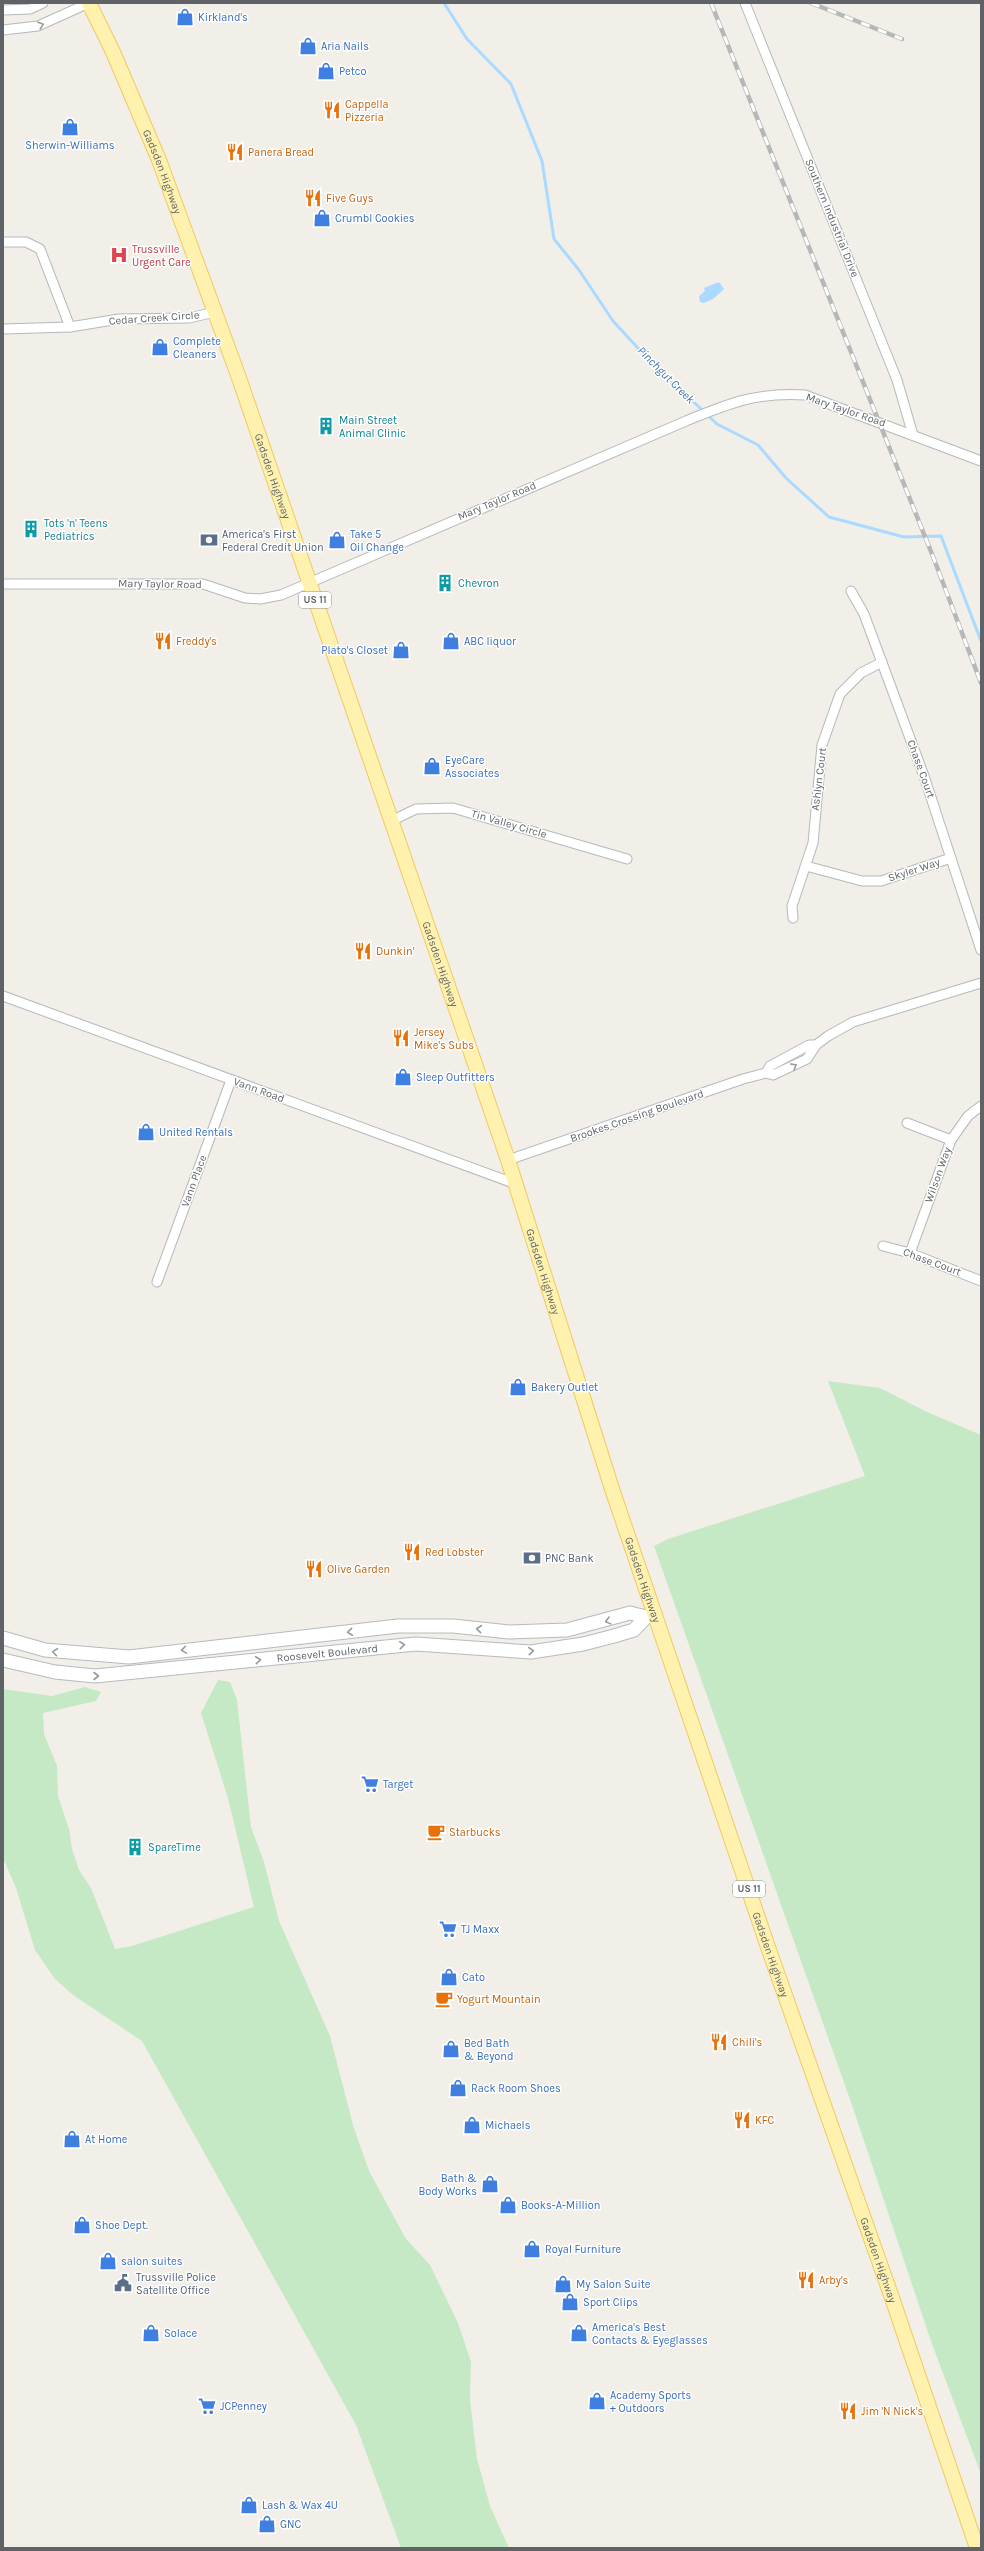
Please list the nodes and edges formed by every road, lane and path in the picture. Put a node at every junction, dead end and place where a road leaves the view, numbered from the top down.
1 (43, 3) edge
2 (89, 3) edge
3 (745, 3) edge
4 (3, 10) edge
5 (3, 30) edge
6 (3, 242) edge
7 (215, 312) junction
8 (70, 327) junction
9 (3, 329) edge
10 (913, 435) junction
11 (981, 461) edge
12 (3, 584) edge
13 (308, 584) junction
14 (850, 591) dead end
15 (882, 662) junction
16 (391, 821) junction
17 (951, 858) junction
18 (627, 859) dead end
19 (806, 866) junction
20 (793, 918) dead end
21 (981, 950) edge
22 (981, 983) edge
23 (3, 996) edge
24 (231, 1080) junction
25 (981, 1106) edge
26 (907, 1123) dead end
27 (951, 1140) junction
28 (508, 1160) junction
29 (516, 1184) junction
30 (883, 1246) dead end
31 (910, 1253) junction
32 (981, 1281) edge
33 (157, 1282) dead end
34 (650, 1615) junction
35 (3, 1638) edge
36 (3, 1660) edge
37 (977, 2548) edge

1 - 4 street
5 -> 2 street
2 - 7 main road, Gadsden Highway / US 11
3 - 10 street, Southern Industrial Drive
6 - 8 street
7 - 8 street, Cedar Creek Circle
7 - 13 main road, Gadsden Highway / US 11
8 - 9 street, Cedar Creek Circle
10 - 11 street, Mary Taylor Road
10 - 13 street, Mary Taylor Road
12 - 13 street, Mary Taylor Road
13 - 16 main road, Gadsden Highway / US 11
14 - 15 street, Chase Court
15 - 17 street, Chase Court
15 - 19 street, Ashlyn Court
16 - 18 street, Tin Valley Circle
16 - 28 main road, Gadsden Highway / US 11
17 - 19 street, Skyler Way
17 - 21 street, Chase Court
19 - 20 street, Ashlyn Court
22 - 28 street, Brookes Crossing Boulevard
23 - 24 street, Vann Road
24 - 29 street, Vann Road
24 - 33 street, Vann Place
25 - 27 street, Wilson Way
26 - 27 street
27 - 31 street, Wilson Way
28 - 29 main road, Gadsden Highway / US 11
29 - 34 main road, Gadsden Highway / US 11
30 - 31 street, Chase Court
31 - 32 street, Chase Court
34 -> 35 street, Roosevelt Boulevard
36 -> 34 street, Roosevelt Boulevard
34 - 37 main road, Gadsden Highway / US 11

